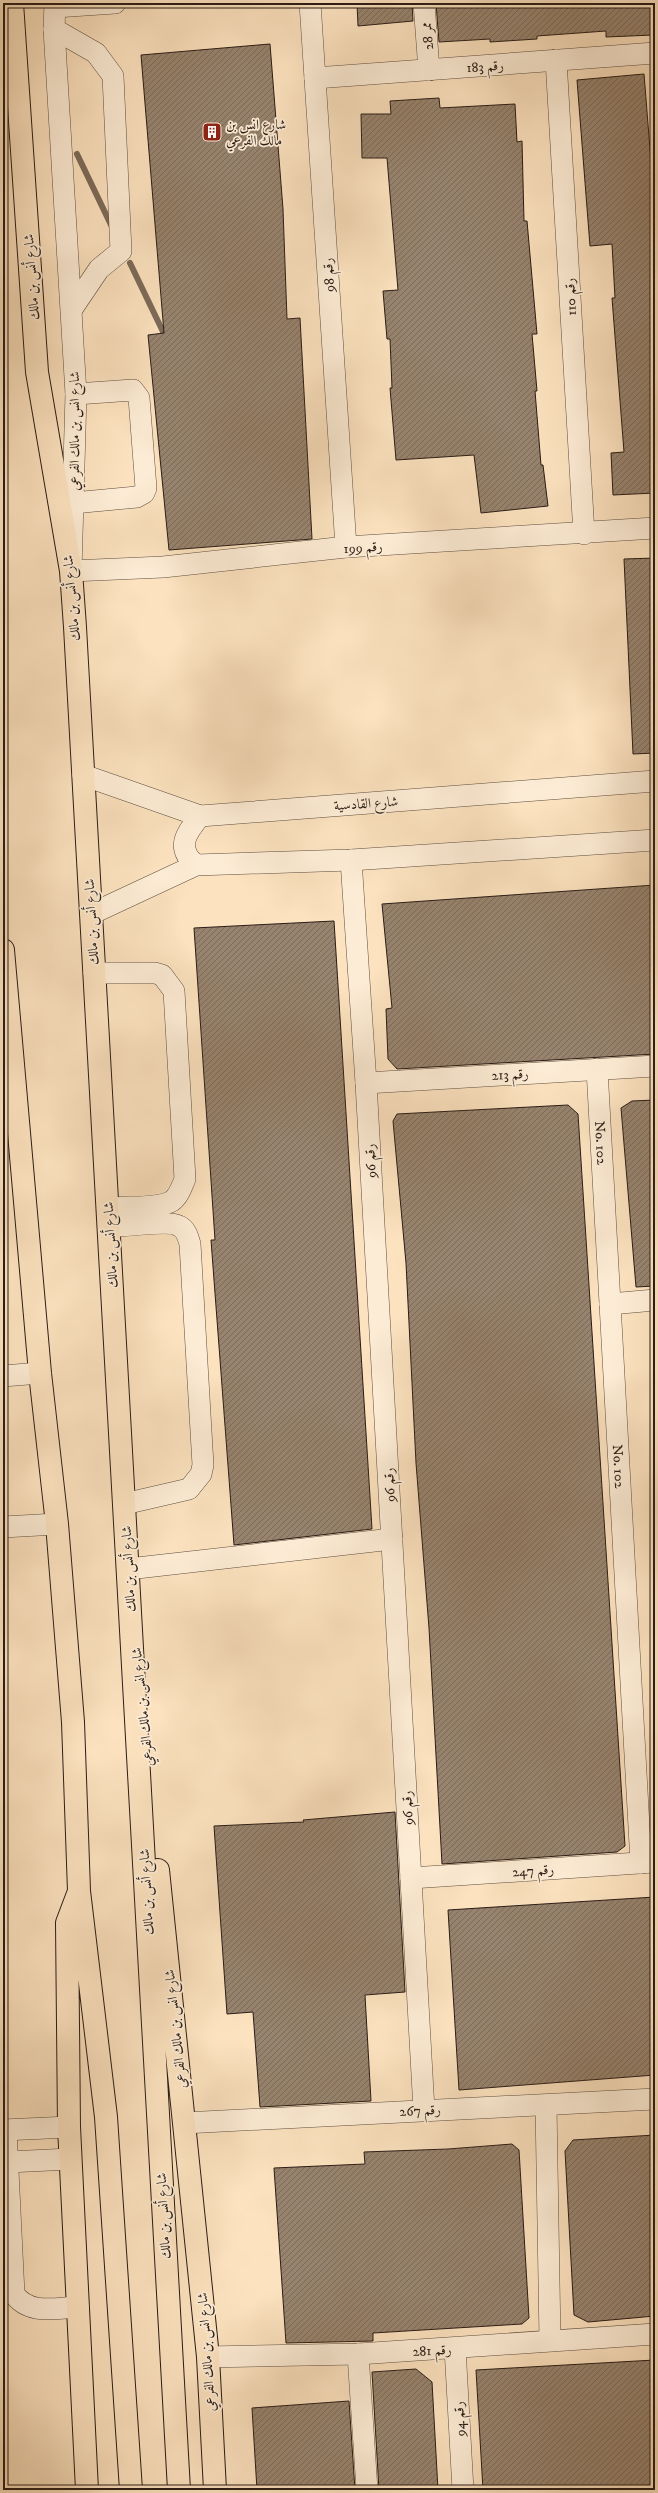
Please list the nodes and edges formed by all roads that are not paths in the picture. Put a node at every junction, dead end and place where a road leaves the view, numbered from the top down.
1 (12, 3) edge
2 (115, 3) edge
3 (310, 3) edge
4 (424, 3) edge
5 (55, 5) edge
6 (54, 29) junction
7 (655, 53) edge
8 (556, 60) junction
9 (430, 70) junction
10 (315, 78) junction
11 (72, 309) junction
12 (76, 394) junction
13 (73, 503) junction
14 (655, 528) edge
15 (584, 534) junction
16 (346, 547) junction
17 (71, 571) junction
18 (83, 775) junction
19 (655, 781) edge
20 (200, 816) junction
21 (655, 840) edge
22 (351, 860) junction
23 (196, 865) junction
24 (91, 914) junction
25 (3, 950) edge
26 (94, 974) junction
27 (655, 1066) edge
28 (597, 1069) junction
29 (366, 1082) junction
30 (10, 1110) edge
31 (109, 1217) junction
32 (655, 1300) edge
33 (610, 1304) junction
34 (40, 1373) junction
35 (3, 1376) edge
36 (124, 1504) junction
37 (57, 1524) junction
38 (3, 1527) edge
39 (392, 1539) junction
40 (128, 1569) junction
41 (648, 1863) edge
42 (411, 1878) junction
43 (79, 1891) junction
44 (655, 2099) edge
45 (546, 2106) junction
46 (424, 2110) junction
47 (184, 2123) junction
48 (69, 2127) junction
49 (5, 2130) edge
50 (70, 2159) junction
51 (8, 2162) junction
52 (78, 2307) junction
53 (655, 2334) edge
54 (550, 2340) junction
55 (455, 2348) junction
56 (358, 2354) junction
57 (208, 2357) junction
58 (87, 2490) edge
59 (131, 2490) edge
60 (179, 2490) edge
61 (215, 2490) edge
62 (367, 2490) edge
63 (463, 2490) edge

1 - 17 main road, شارع أنس بن مالك
2 - 5 street
3 - 10 street, رقم 98
4 - 9 street, ممر 28
5 - 6 street, شارع انس بن مالك الفرعي
6 - 11 street, شارع انس بن مالك الفرعي
6 - 11 street
7 - 8 street, رقم 183
8 - 9 street, رقم 183
8 - 15 street, رقم 110
9 - 10 street, رقم 183
10 - 16 street, رقم 98
11 - 12 street, شارع انس بن مالك الفرعي
12 - 13 street, شارع انس بن مالك الفرعي
12 - 13 street
13 - 17 street, شارع انس بن مالك الفرعي
14 - 15 street, رقم 199
15 - 16 street, رقم 199
16 - 17 street, رقم 199
17 - 18 main road, شارع أنس بن مالك
18 - 20 street, شارع القادسية
18 - 24 main road, شارع أنس بن مالك
19 - 20 street, شارع القادسية
20 - 23 street
21 - 22 street
22 - 23 street
22 - 29 street, رقم 96
23 - 24 street
24 - 26 main road, شارع أنس بن مالك
25 - 30 main road
26 - 31 main road, شارع أنس بن مالك
26 - 31 street
27 - 28 street, رقم 213
28 - 29 street, رقم 213
28 - 33 street, No. 102
29 - 39 street, رقم 96
30 - 34 main road
31 - 36 main road, شارع أنس بن مالك
31 - 36 street
32 - 33 street
33 - 41 street, No. 102
34 - 35 street
34 - 37 main road
36 - 40 main road, شارع أنس بن مالك
37 - 38 street
37 - 43 main road
39 - 40 street
39 - 42 street, رقم 96
40 - 47 main road, شارع انس بن مالك الفرعي
40 - 60 main road, شارع أنس بن مالك
41 - 42 street, رقم 247
42 - 46 street, رقم 96
43 - 48 main road
43 - 59 main road
44 - 45 street, رقم 267
45 - 46 street, رقم 267
45 - 54 street
46 - 47 street, رقم 267
47 - 57 main road, شارع انس بن مالك الفرعي
48 - 49 street
48 - 50 main road
49 - 51 street
50 - 51 street
50 - 52 main road
51 - 52 street
52 - 58 main road
53 - 54 street, رقم 281
54 - 55 street, رقم 281
55 - 56 street, رقم 281
55 - 63 street, رقم 94
56 - 57 street, رقم 281
56 - 62 street
57 - 61 main road, شارع انس بن مالك الفرعي

